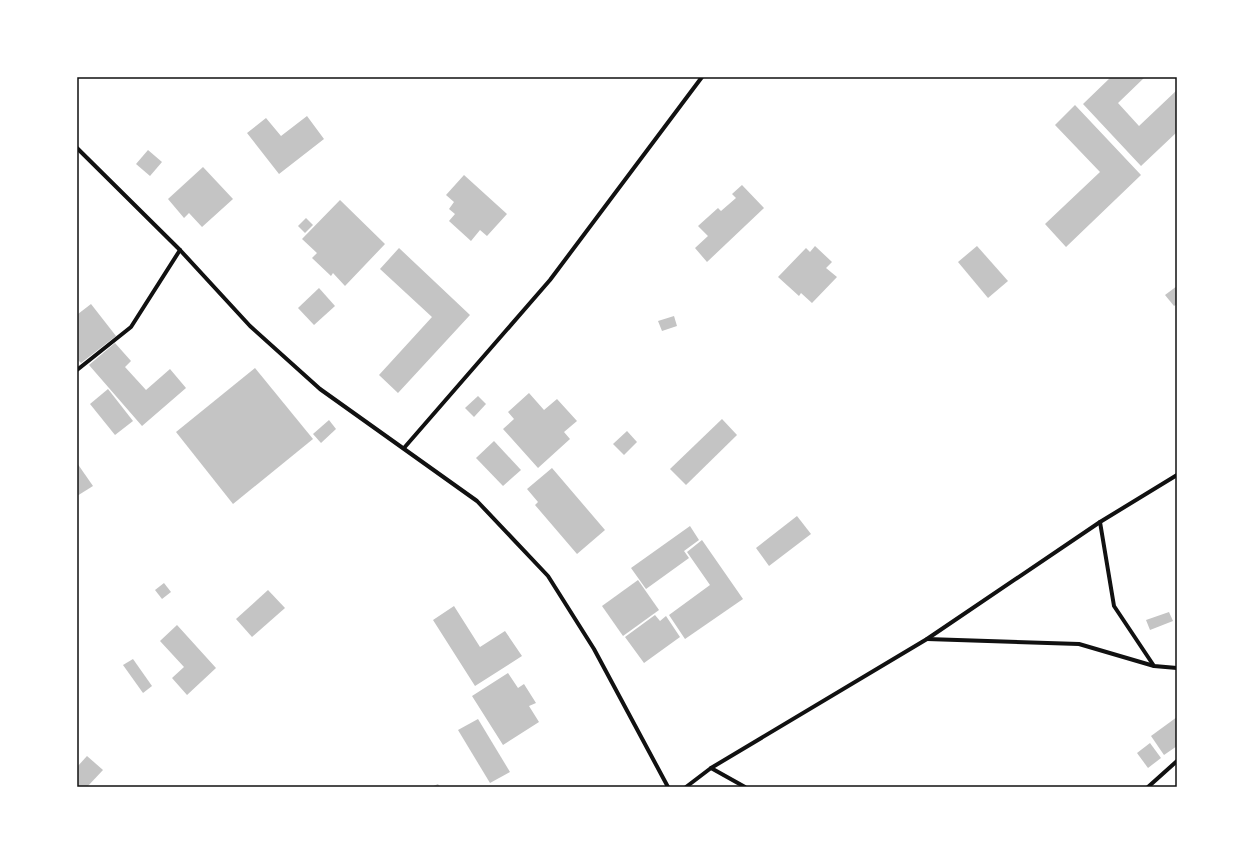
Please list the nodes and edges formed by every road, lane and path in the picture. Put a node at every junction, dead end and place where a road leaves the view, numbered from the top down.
1 (702, 77) edge
2 (77, 148) edge
3 (180, 250) junction
4 (77, 370) edge
5 (404, 448) junction
6 (1177, 475) edge
7 (1100, 522) junction
8 (927, 639) junction
9 (1154, 666) junction
10 (1177, 668) edge
11 (1177, 761) edge
12 (712, 768) junction
13 (668, 787) edge
14 (686, 787) edge
15 (745, 787) edge
16 (1148, 787) edge

1 - 5 street
2 - 3 street
3 - 4 street
3 - 5 street
5 - 13 street
6 - 7 street
7 - 8 street
7 - 9 street
8 - 9 street
8 - 12 street
9 - 10 street
11 - 16 street
12 - 14 street
12 - 15 street

